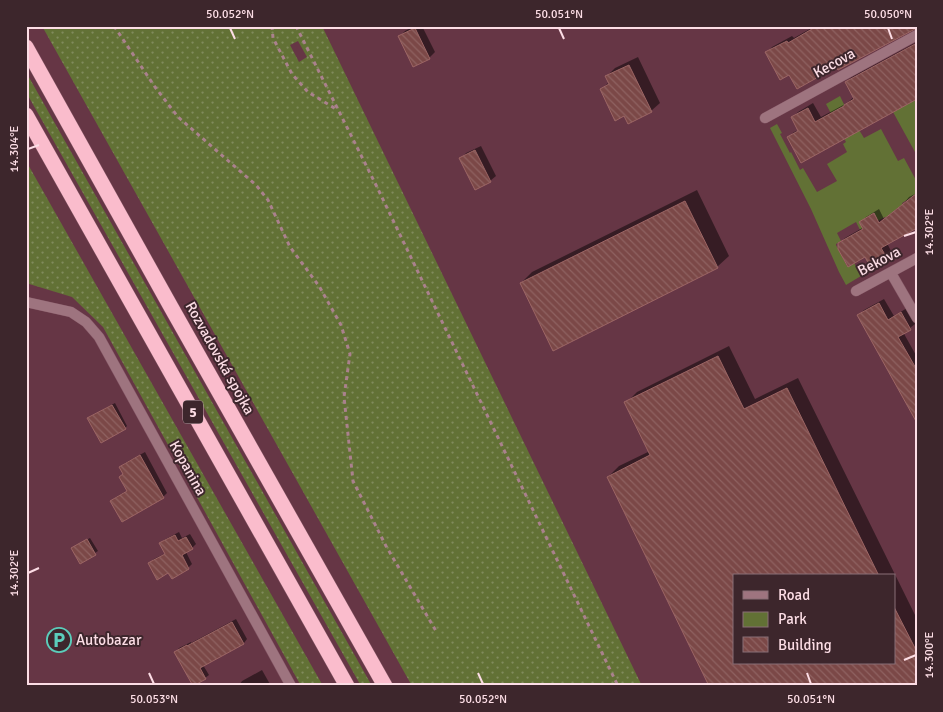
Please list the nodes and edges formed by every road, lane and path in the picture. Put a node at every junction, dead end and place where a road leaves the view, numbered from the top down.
1 (114, 26) edge
2 (272, 26) edge
3 (296, 26) edge
4 (917, 35) edge
5 (26, 47) edge
6 (338, 110) junction
7 (26, 116) edge
8 (765, 118) dead end
9 (917, 258) edge
10 (891, 273) junction
11 (856, 291) dead end
12 (26, 302) edge
13 (917, 318) edge
14 (436, 631) dead end
15 (291, 686) edge
16 (347, 686) edge
17 (385, 686) edge
18 (618, 686) edge

1 - 14 path
2 - 6 path
3 - 6 path
4 - 8 street, Kecova
5 - 17 highway, Rozvadovská spojka / 5
6 - 18 path
7 - 16 highway, 5
9 - 10 street, Bekova
10 - 11 street, Bekova
10 - 13 street
12 - 15 street, Kopanina

